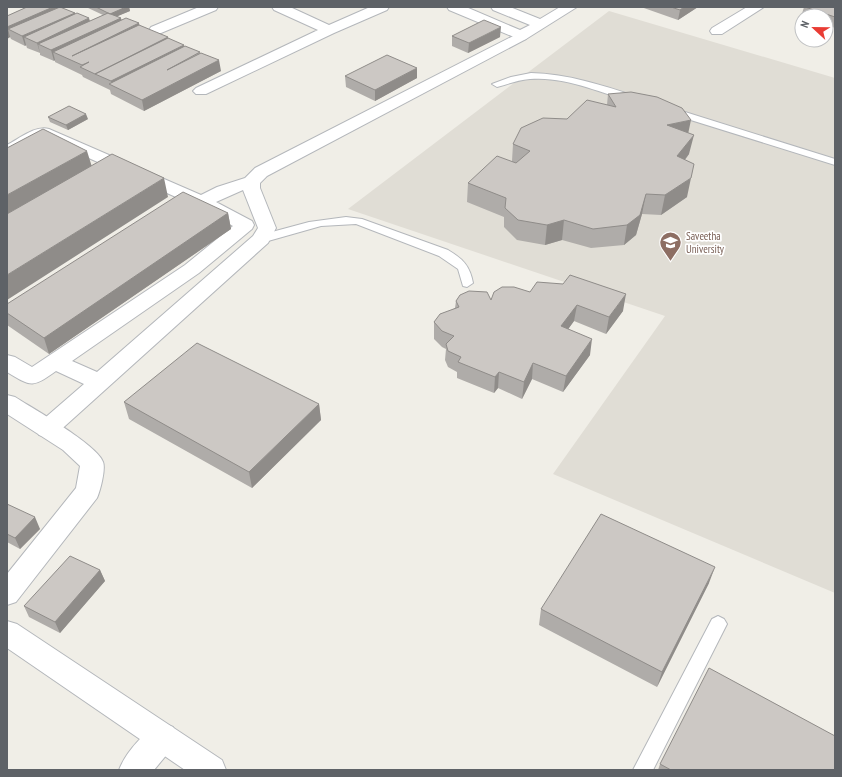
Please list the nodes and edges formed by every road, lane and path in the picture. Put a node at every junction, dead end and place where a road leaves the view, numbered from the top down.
1 (211, 7) edge
2 (279, 7) edge
3 (382, 7) edge
4 (454, 7) edge
5 (498, 7) edge
6 (570, 7) edge
7 (757, 7) edge
8 (540, 24) junction
9 (156, 30) edge
10 (329, 30) junction
11 (717, 31) dead end
12 (521, 36) junction
13 (497, 84) dead end
14 (201, 91) dead end
15 (646, 102) edge
16 (661, 107) edge
17 (7, 152) edge
18 (835, 162) edge
19 (251, 182) junction
20 (194, 197) junction
21 (166, 206) edge
22 (261, 239) junction
23 (467, 284) dead end
24 (7, 362) edge
25 (55, 362) junction
26 (99, 382) junction
27 (7, 403) edge
28 (47, 429) junction
29 (7, 594) edge
30 (718, 624) dead end
31 (7, 633) edge
32 (163, 737) junction
33 (134, 770) edge
34 (211, 770) edge
35 (643, 770) edge

1 - 9 street
2 - 10 street
3 - 10 street
4 - 12 street
5 - 8 street
6 - 8 street
7 - 11 street
8 - 12 street
10 - 14 street
12 - 19 street
13 - 15 lane
16 - 18 lane
17 - 20 street
19 - 20 street
19 - 22 street
20 - 21 street
20 - 25 street
22 - 23 lane
22 - 26 street
24 - 25 street
25 - 26 street
26 - 28 street
27 - 28 street
28 - 29 street
30 - 35 lane
31 - 32 street
32 - 33 street
32 - 34 street

